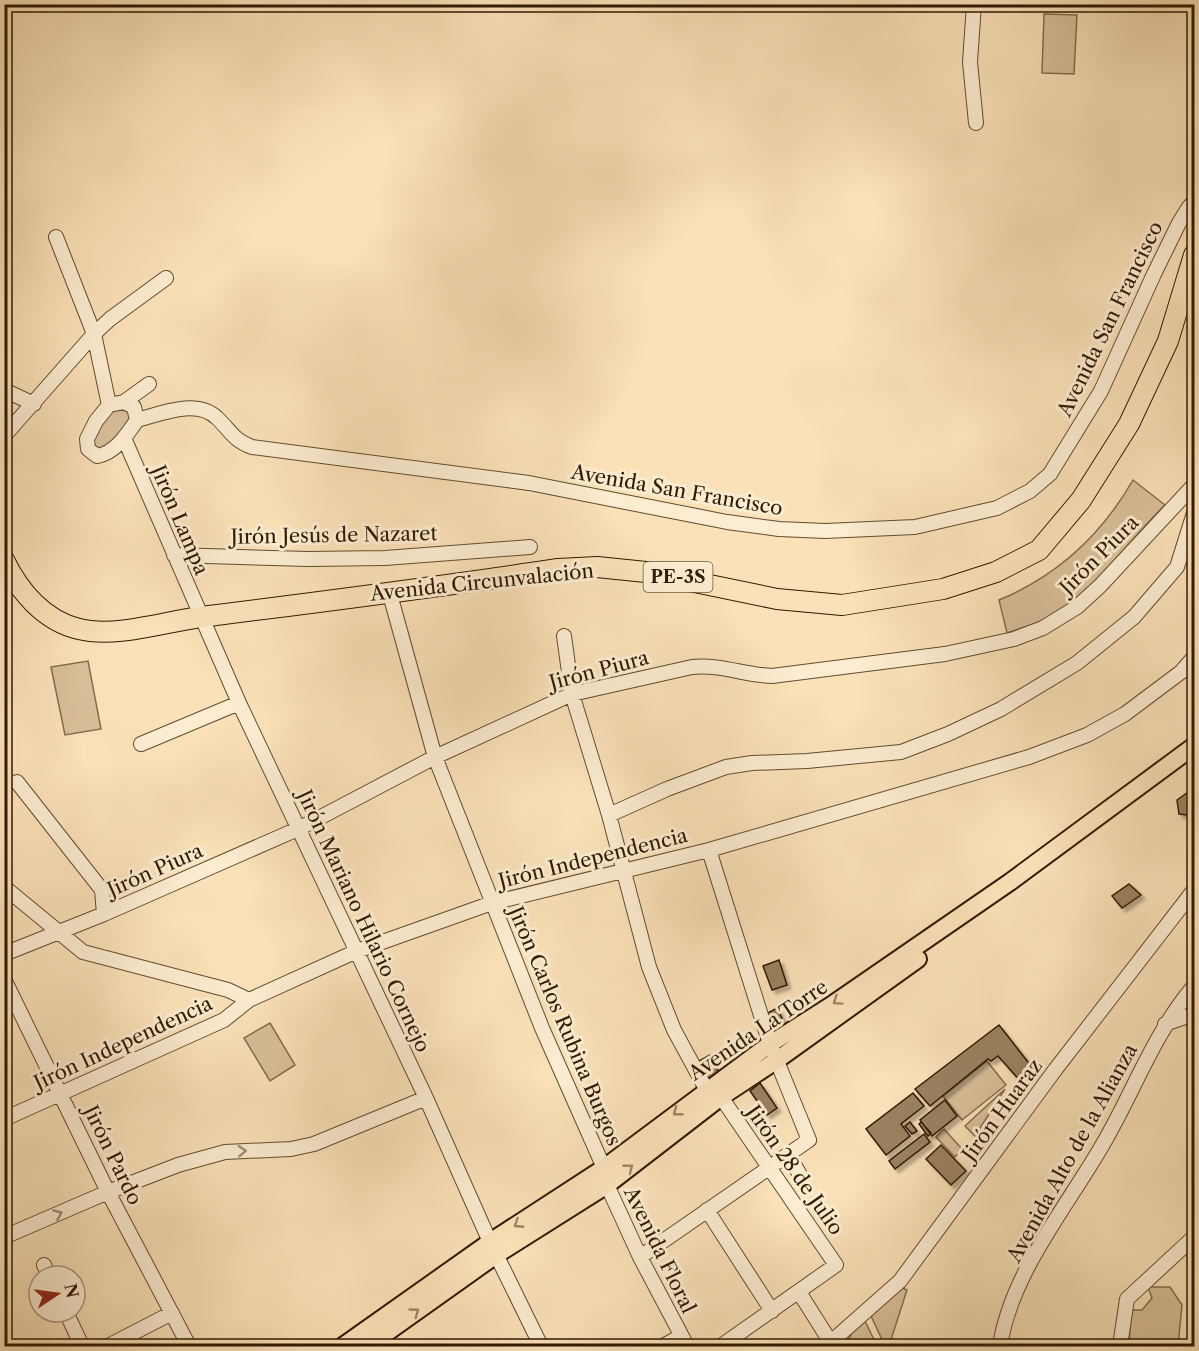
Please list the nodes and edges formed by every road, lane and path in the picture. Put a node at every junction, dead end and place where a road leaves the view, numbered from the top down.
1 (974, 4) edge
2 (976, 123) dead end
3 (1194, 202) edge
4 (56, 237) dead end
5 (1194, 255) edge
6 (166, 278) dead end
7 (94, 334) junction
8 (149, 384) dead end
9 (4, 390) edge
10 (124, 402) junction
11 (34, 404) junction
12 (109, 405) junction
13 (137, 420) junction
14 (4, 436) edge
15 (124, 438) junction
16 (1194, 485) edge
17 (1194, 513) edge
18 (530, 547) dead end
19 (174, 555) junction
20 (4, 560) edge
21 (389, 591) junction
22 (202, 617) junction
23 (564, 636) dead end
24 (1194, 657) edge
25 (572, 693) junction
26 (239, 703) junction
27 (141, 744) dead end
28 (1194, 746) edge
29 (435, 757) junction
30 (1194, 758) edge
31 (16, 782) dead end
32 (609, 815) junction
33 (300, 828) junction
34 (709, 850) junction
35 (624, 871) junction
36 (4, 887) edge
37 (1194, 890) edge
38 (492, 903) junction
39 (104, 914) junction
40 (56, 932) junction
41 (357, 951) junction
42 (4, 954) edge
43 (4, 979) edge
44 (1194, 986) edge
45 (249, 1000) junction
46 (1194, 1014) edge
47 (1165, 1024) junction
48 (770, 1044) junction
49 (777, 1060) junction
50 (60, 1093) junction
51 (714, 1096) junction
52 (426, 1098) junction
53 (4, 1119) edge
54 (788, 1154) junction
55 (769, 1167) junction
56 (800, 1175) dead end
57 (606, 1176) junction
58 (108, 1192) junction
59 (707, 1210) junction
60 (1194, 1237) edge
61 (4, 1238) edge
62 (493, 1248) junction
63 (640, 1257) junction
64 (799, 1292) junction
65 (772, 1311) junction
66 (172, 1313) junction
67 (71, 1324) edge
68 (684, 1341) edge
69 (832, 1344) edge
70 (82, 1347) edge
71 (108, 1347) edge
72 (189, 1347) edge
73 (343, 1347) edge
74 (368, 1347) edge
75 (541, 1347) edge
76 (663, 1347) edge
77 (721, 1347) edge
78 (1000, 1347) edge
79 (1120, 1347) edge

1 - 2 street
3 - 13 street, Avenida San Francisco
4 - 7 street
5 - 21 highway, Avenida Circunvalación / PE-3S
6 - 7 street
7 - 11 street
7 - 12 street
8 - 10 street
9 - 11 street
10 - 12 street
10 - 13 street
11 - 14 street
12 - 15 street
13 - 15 street
15 - 19 street, Jirón Lampa
16 - 25 street, Jirón Piura
17 - 32 street
18 - 19 street, Jirón Jesús de Nazaret
19 - 22 street, Jirón Lampa
20 - 22 highway, Avenida Circunvalación / PE-3S
21 - 22 highway, Avenida Circunvalación / PE-3S
21 - 29 street, Jirón Carlos Rubina Burgos
22 - 26 street, Jirón Mariano Hilario Cornejo
23 - 25 street, Jirón 28 de Julio
24 - 34 street, Jirón Independencia
25 - 29 street, Jirón Piura
25 - 32 street, Jirón 28 de Julio
26 - 27 street
26 - 33 street, Jirón Mariano Hilario Cornejo
28 -> 48 main road, Avenida La Torre
29 - 33 street, Jirón Piura
29 - 38 street, Jirón Carlos Rubina Burgos
30 - 49 main road, Avenida La Torre
31 - 39 street
32 - 35 street, Jirón 28 de Julio
33 - 39 street, Jirón Piura
33 - 41 street, Jirón Mariano Hilario Cornejo
34 - 35 street, Jirón Independencia
34 - 48 street
35 - 38 street, Jirón Independencia
35 - 51 street, Jirón 28 de Julio
36 - 40 street
37 - 69 street, Jirón Huaraz
38 - 41 street, Jirón Independencia
38 - 57 street, Jirón Carlos Rubina Burgos
39 - 40 street, Jirón Piura
40 - 42 street, Jirón Piura
40 - 45 street
41 - 45 street, Jirón Independencia
41 - 52 street, Jirón Mariano Hilario Cornejo
43 - 50 street, Jirón Pardo
44 - 47 street, Avenida Alto de la Alianza
45 - 50 street, Jirón Independencia
46 - 47 street
47 - 78 street, Avenida Alto de la Alianza
48 - 49 street
48 - 51 main road, Avenida La Torre
49 - 51 main road, Avenida La Torre
49 - 54 street
50 - 53 street, Jirón Independencia
50 - 58 street, Jirón Pardo
51 - 55 street, Jirón 28 de Julio
51 - 57 main road, Avenida La Torre
58 -> 52 street
52 - 62 street, Jirón Mariano Hilario Cornejo
54 - 55 street
54 - 56 street
55 - 59 street
55 - 64 street, Jirón 28 de Julio
57 - 62 main road, Avenida La Torre
57 - 63 street, Avenida Floral
61 -> 58 street
58 - 66 street, Jirón Pardo
59 - 63 street
59 - 65 street
60 - 79 street
62 - 73 main road, Avenida La Torre
74 -> 62 main road, Avenida La Torre
62 - 75 street
63 - 68 street, Avenida Floral
64 - 65 street
64 - 69 street
65 - 77 street
66 - 71 street
66 - 72 street, Jirón Pardo
67 - 70 street
68 - 76 street

